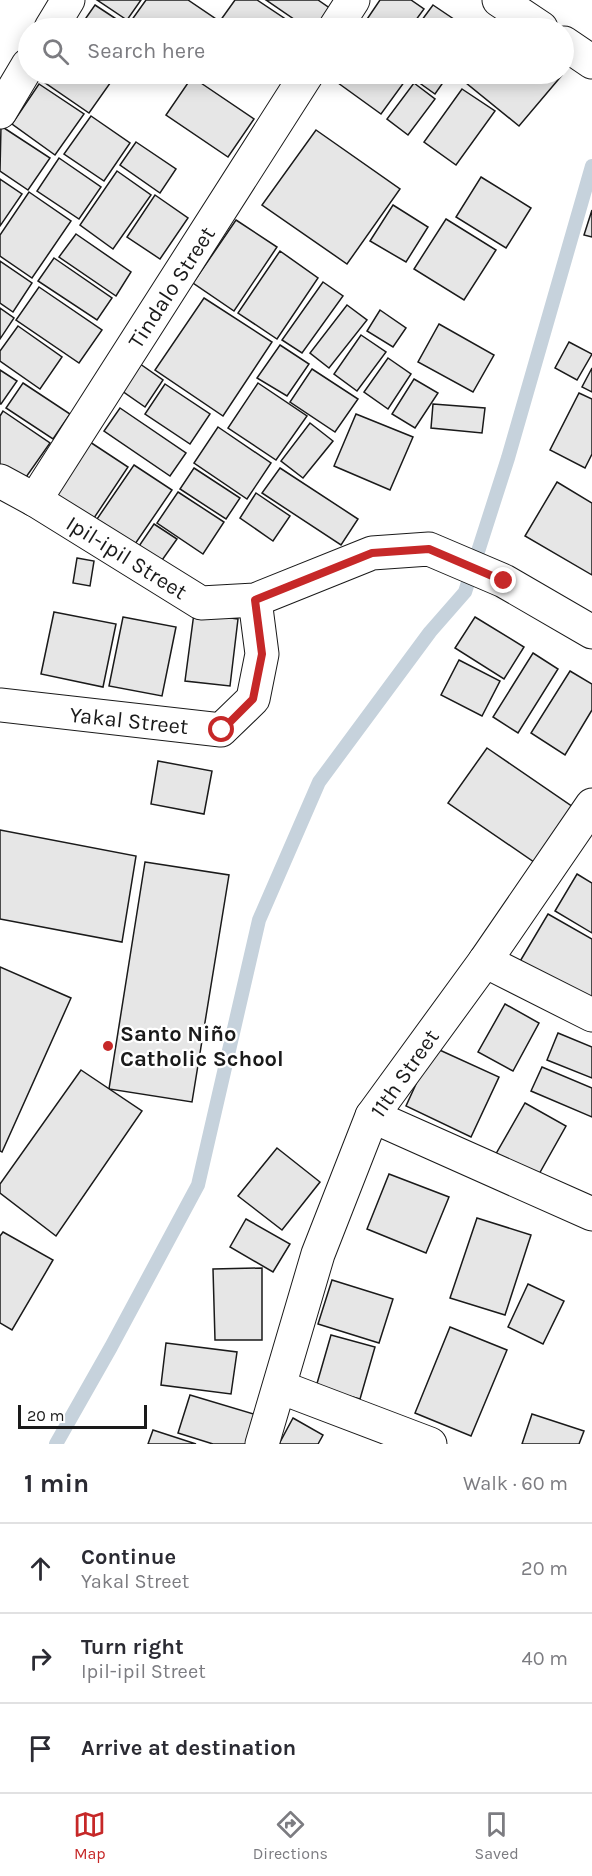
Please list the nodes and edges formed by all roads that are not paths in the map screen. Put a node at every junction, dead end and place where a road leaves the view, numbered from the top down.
1 (68, 0) edge
2 (353, 0) edge
3 (499, 0) edge
4 (57, 18) edge
5 (341, 18) edge
6 (527, 18) edge
7 (574, 50) edge
8 (592, 62) edge
9 (18, 82) edge
10 (301, 84) edge
11 (0, 112) edge
12 (0, 481) edge
13 (34, 500) junction
14 (255, 600) junction
15 (592, 632) edge
16 (0, 705) edge
17 (592, 805) edge
18 (485, 961) junction
19 (592, 1015) edge
20 (372, 1116) junction
21 (592, 1214) edge
22 (280, 1386) junction
23 (262, 1444) edge
24 (430, 1444) edge

1 - 4 street
2 - 5 street
3 - 6 street
7 - 8 street
9 - 11 street
10 - 13 street, Tindalo Street
12 - 13 street, Ipil-ipil Street
13 - 14 street, Ipil-ipil Street
14 - 15 street, Ipil-ipil Street
14 - 16 street, Yakal Street
17 - 18 street, 11th Street
18 - 19 street
18 - 20 street, 11th Street
20 - 21 street
20 - 22 street, 11th Street
22 - 23 street, 11th Street
22 - 24 street

